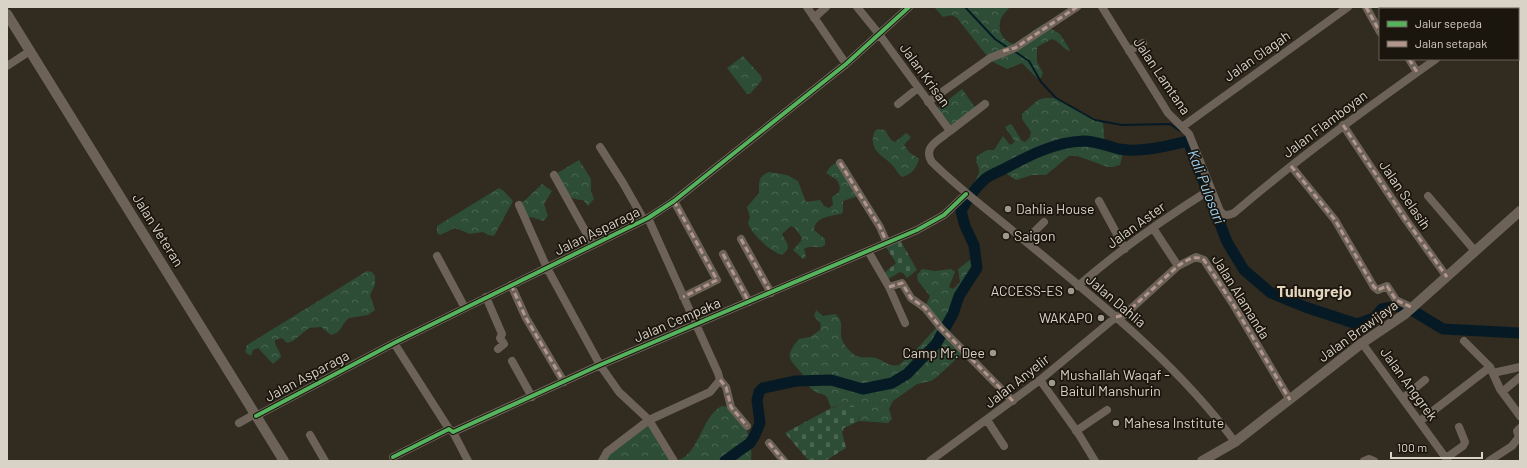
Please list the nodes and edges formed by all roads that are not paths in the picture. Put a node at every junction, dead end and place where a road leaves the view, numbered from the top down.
1 (807, 7) edge
2 (826, 7) edge
3 (857, 7) edge
4 (909, 7) edge
5 (1077, 7) edge
6 (1102, 7) edge
7 (1348, 7) edge
8 (1366, 7) edge
9 (7, 14) edge
10 (814, 18) junction
11 (1379, 30) edge
12 (879, 34) junction
13 (1143, 43) dead end
14 (30, 51) junction
15 (1129, 51) junction
16 (1410, 60) edge
17 (1435, 60) edge
18 (846, 64) junction
19 (7, 66) edge
20 (1418, 72) junction
21 (918, 88) junction
22 (928, 102) junction
23 (898, 104) dead end
24 (985, 104) dead end
25 (1343, 126) junction
26 (1182, 127) junction
27 (950, 132) junction
28 (600, 147) dead end
29 (840, 163) dead end
30 (1291, 166) junction
31 (554, 175) dead end
32 (1211, 189) junction
33 (1428, 196) dead end
34 (970, 197) junction
35 (674, 201) junction
36 (1098, 201) dead end
37 (519, 205) dead end
38 (1520, 211) edge
39 (1234, 213) joint
40 (646, 219) junction
41 (1044, 222) dead end
42 (1153, 228) junction
43 (741, 239) dead end
44 (1025, 241) junction
45 (887, 243) junction
46 (593, 245) junction
47 (1125, 249) junction
48 (868, 251) junction
49 (1474, 251) junction
50 (723, 254) dead end
51 (437, 256) dead end
52 (1178, 266) junction
53 (547, 268) junction
54 (1447, 277) junction
55 (511, 285) junction
56 (1078, 286) junction
57 (889, 287) junction
58 (771, 293) junction
59 (486, 297) junction
60 (683, 297) junction
61 (750, 302) junction
62 (465, 308) junction
63 (1410, 310) junction
64 (1116, 318) junction
65 (905, 323) dead end
66 (695, 325) junction
67 (1464, 341) dead end
68 (394, 343) junction
69 (1362, 343) junction
70 (498, 349) dead end
71 (512, 361) dead end
72 (600, 365) junction
73 (1520, 367) edge
74 (1491, 370) junction
75 (719, 376) junction
76 (1520, 377) edge
77 (1040, 380) junction
78 (1425, 380) dead end
79 (564, 382) junction
80 (1502, 392) junction
81 (532, 397) junction
82 (1403, 398) junction
83 (1290, 400) junction
84 (1013, 401) junction
85 (1107, 410) dead end
86 (255, 415) junction
87 (1520, 416) edge
88 (649, 420) junction
89 (987, 420) junction
90 (1420, 421) junction
91 (239, 423) dead end
92 (747, 426) dead end
93 (1459, 427) dead end
94 (1520, 428) edge
95 (451, 430) junction
96 (1076, 430) junction
97 (310, 435) dead end
98 (1235, 442) junction
99 (770, 443) dead end
100 (1004, 446) dead end
101 (393, 457) dead end
102 (1447, 459) edge
103 (284, 461) edge
104 (325, 461) edge
105 (468, 461) edge
106 (602, 461) edge
107 (674, 461) edge
108 (784, 461) edge
109 (930, 461) edge
110 (1095, 461) edge
111 (1202, 461) edge
112 (1364, 461) edge
113 (1374, 461) edge
114 (1489, 461) edge

1 - 10 street
2 - 10 street
3 - 12 street, Jalan Krisan
4 - 12 street, Jalan Asparaga
5 - 22 street
6 - 15 street, Jalan Lamtana
7 - 26 street, Jalan Glagah
8 - 11 street
9 - 14 main road, Jalan Veteran
10 - 18 street
12 - 18 street, Jalan Asparaga
12 - 21 street, Jalan Krisan
13 - 15 street
14 - 19 street
14 - 86 main road, Jalan Veteran
15 - 26 street, Jalan Lamtana
16 - 20 street
17 - 20 street, Jalan Flamboyan
18 - 35 street, Jalan Asparaga
20 - 25 street, Jalan Flamboyan
21 - 22 street, Jalan Krisan
21 - 23 street
22 - 27 street, Jalan Krisan
24 - 27 street
25 - 30 street, Jalan Flamboyan
25 - 54 street, Jalan Selasih
26 - 32 street, Jalan Lamtana
27 - 34 street
28 - 40 street
29 - 45 street
30 - 39 street, Jalan Flamboyan
30 - 63 street
31 - 46 street
32 - 39 street, Jalan Lamtana
32 - 42 street, Jalan Aster
33 - 49 street
34 - 44 street, Jalan Dahlia
34 - 45 street, Jalan Cempaka
35 - 40 street, Jalan Asparaga
35 - 60 street
36 - 47 street
37 - 53 street
38 - 49 main road, Jalan Brawijaya
40 - 46 street, Jalan Asparaga
40 - 60 street
41 - 44 street
42 - 47 street, Jalan Aster
42 - 52 street
43 - 58 street
44 - 56 street, Jalan Dahlia
45 - 48 street, Jalan Cempaka
46 - 53 street, Jalan Asparaga
47 - 56 street, Jalan Aster
48 - 57 street
48 - 58 street, Jalan Cempaka
49 - 54 main road, Jalan Brawijaya
50 - 61 street
51 - 62 street
52 - 64 street, Jalan Alamanda
52 - 83 street, Jalan Alamanda
53 - 55 street, Jalan Asparaga
53 - 72 street
54 - 63 main road, Jalan Brawijaya
55 - 59 street, Jalan Asparaga
55 - 79 street
56 - 64 street, Jalan Dahlia
57 - 65 street
57 - 84 street
58 - 61 street, Jalan Cempaka
59 - 62 street, Jalan Asparaga
59 - 70 street
60 - 66 street
61 - 66 street, Jalan Cempaka
62 - 68 street, Jalan Asparaga
63 - 69 main road, Jalan Brawijaya
64 - 77 street, Jalan Anyelir
64 - 98 street, Jalan Dahlia
66 - 72 street, Jalan Cempaka
66 - 75 street
67 - 74 street
68 - 86 street, Jalan Asparaga
68 - 95 street
69 - 82 street, Jalan Anggrek
69 - 83 main road, Jalan Brawijaya
71 - 81 street
72 - 79 street, Jalan Cempaka
72 - 88 street
73 - 74 street
74 - 80 street
74 - 90 street
75 - 88 street
75 - 92 street
76 - 80 street
77 - 84 street, Jalan Anyelir
77 - 96 street
78 - 82 street
79 - 81 street, Jalan Cempaka
80 - 87 street
81 - 95 street, Jalan Cempaka
82 - 90 street, Jalan Anggrek
83 - 98 main road, Jalan Brawijaya
84 - 89 street, Jalan Anyelir
85 - 96 street
86 - 91 street, Jalan Asparaga
86 - 103 main road, Jalan Veteran
88 - 106 street
88 - 107 street
89 - 100 street
89 - 109 street, Jalan Anyelir
90 - 102 street, Jalan Anggrek
93 - 102 street
94 - 114 street
95 - 101 street, Jalan Cempaka
95 - 105 street
96 - 110 street
97 - 104 street
98 - 111 main road, Jalan Brawijaya
99 - 108 street
112 - 113 street

